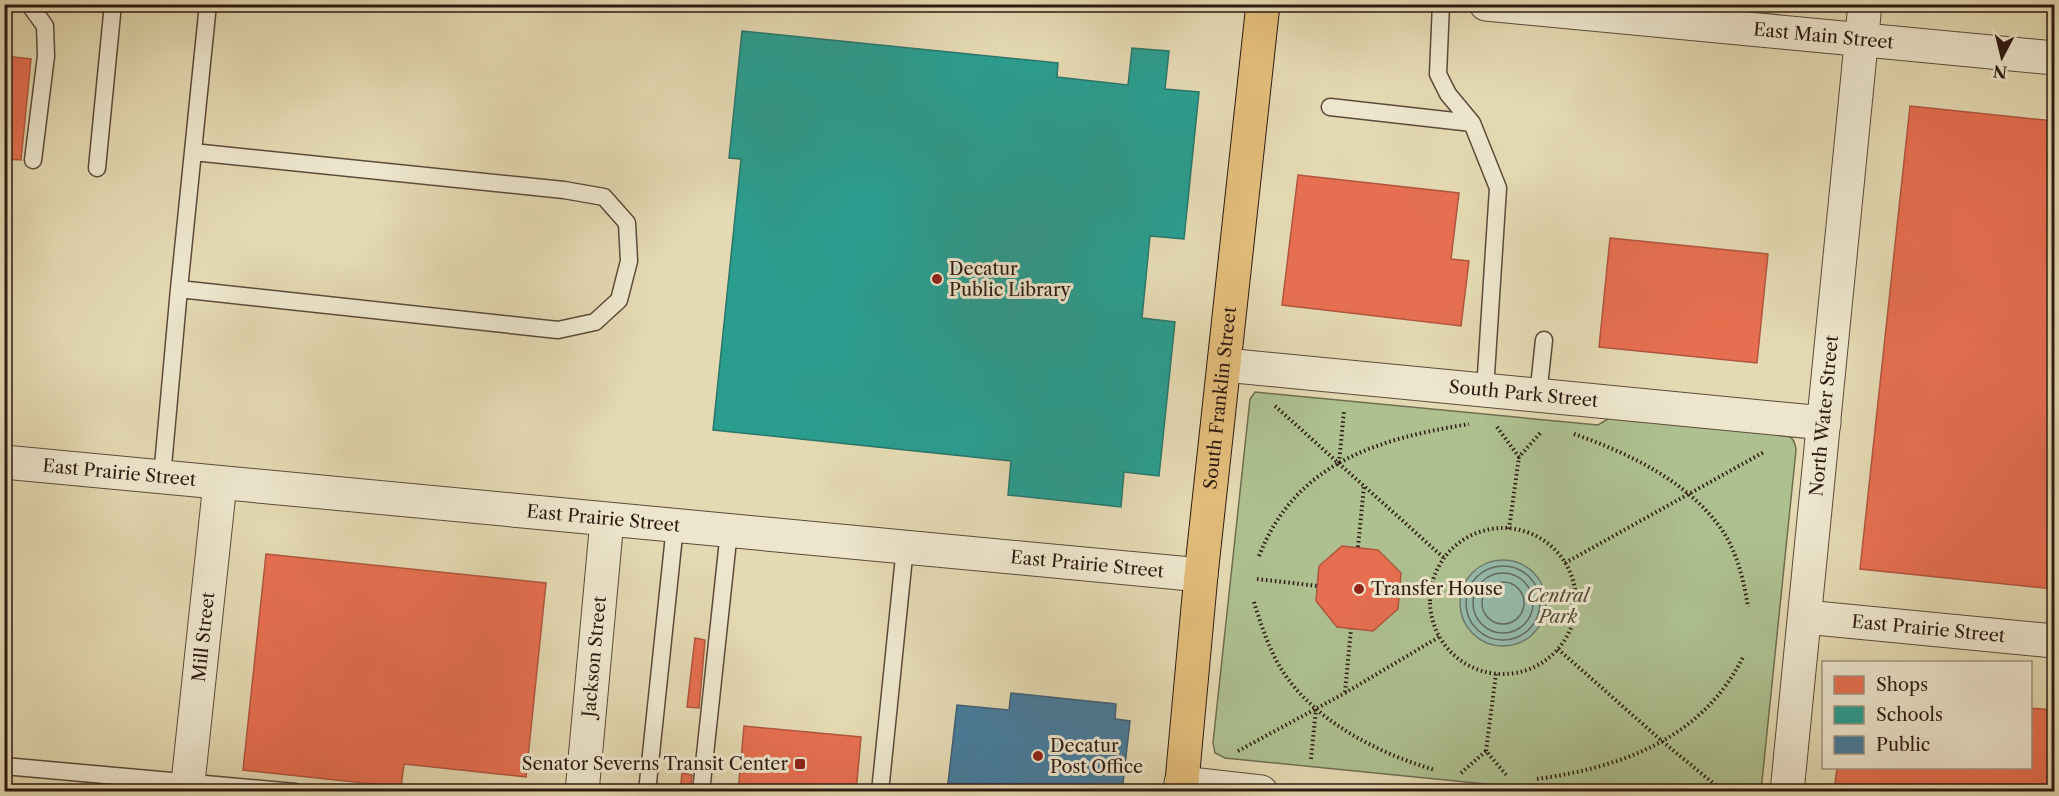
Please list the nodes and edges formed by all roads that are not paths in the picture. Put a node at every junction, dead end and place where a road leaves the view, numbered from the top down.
1 (29, 4) edge
2 (113, 4) edge
3 (208, 4) edge
4 (1263, 4) edge
5 (1441, 4) edge
6 (1486, 4) edge
7 (1865, 4) edge
8 (1562, 8) edge
9 (1861, 39) junction
10 (2055, 58) edge
11 (1330, 107) dead end
12 (1472, 123) junction
13 (194, 152) junction
14 (33, 160) dead end
15 (97, 168) dead end
16 (179, 289) junction
17 (1544, 340) dead end
18 (1225, 365) junction
19 (1485, 390) junction
20 (1538, 396) junction
21 (1824, 423) junction
22 (4, 462) edge
23 (162, 477) junction
24 (220, 483) junction
25 (607, 519) junction
26 (675, 526) junction
27 (729, 531) junction
28 (905, 547) junction
29 (1201, 575) junction
30 (1805, 617) junction
31 (2055, 641) edge
32 (4, 766) edge
33 (187, 786) edge
34 (1181, 787) edge
35 (295, 792) edge
36 (582, 792) edge
37 (647, 792) edge
38 (700, 792) edge
39 (880, 792) edge
40 (1262, 792) edge
41 (1787, 792) edge

1 - 14 lane
2 - 15 lane
3 - 13 lane
4 - 18 main road, South Franklin Street
5 - 12 lane
6 - 8 street, East Main Street
7 - 9 street, North Water Street
8 - 9 street, East Main Street
9 - 10 street, East Main Street
9 - 21 street, North Water Street
11 - 12 lane
12 - 19 lane
13 - 16 lane
13 - 16 lane
16 - 23 lane
17 - 20 lane
18 - 19 street, South Park Street
18 - 29 main road, South Franklin Street
19 - 20 street, South Park Street
20 - 21 street, South Park Street
21 - 30 street, North Water Street
22 - 23 street, East Prairie Street
23 - 24 street, East Prairie Street
24 - 25 street, East Prairie Street
24 - 33 street, Mill Street
25 - 26 street, East Prairie Street
25 - 36 street, Jackson Street
26 - 27 street, East Prairie Street
26 - 37 lane
27 - 28 street, East Prairie Street
27 - 38 lane
28 - 29 street, East Prairie Street
28 - 39 lane
29 - 34 main road, South Franklin Street
30 - 31 street, East Prairie Street
30 - 41 street, North Water Street
32 - 33 lane
33 - 35 lane
34 - 40 street

